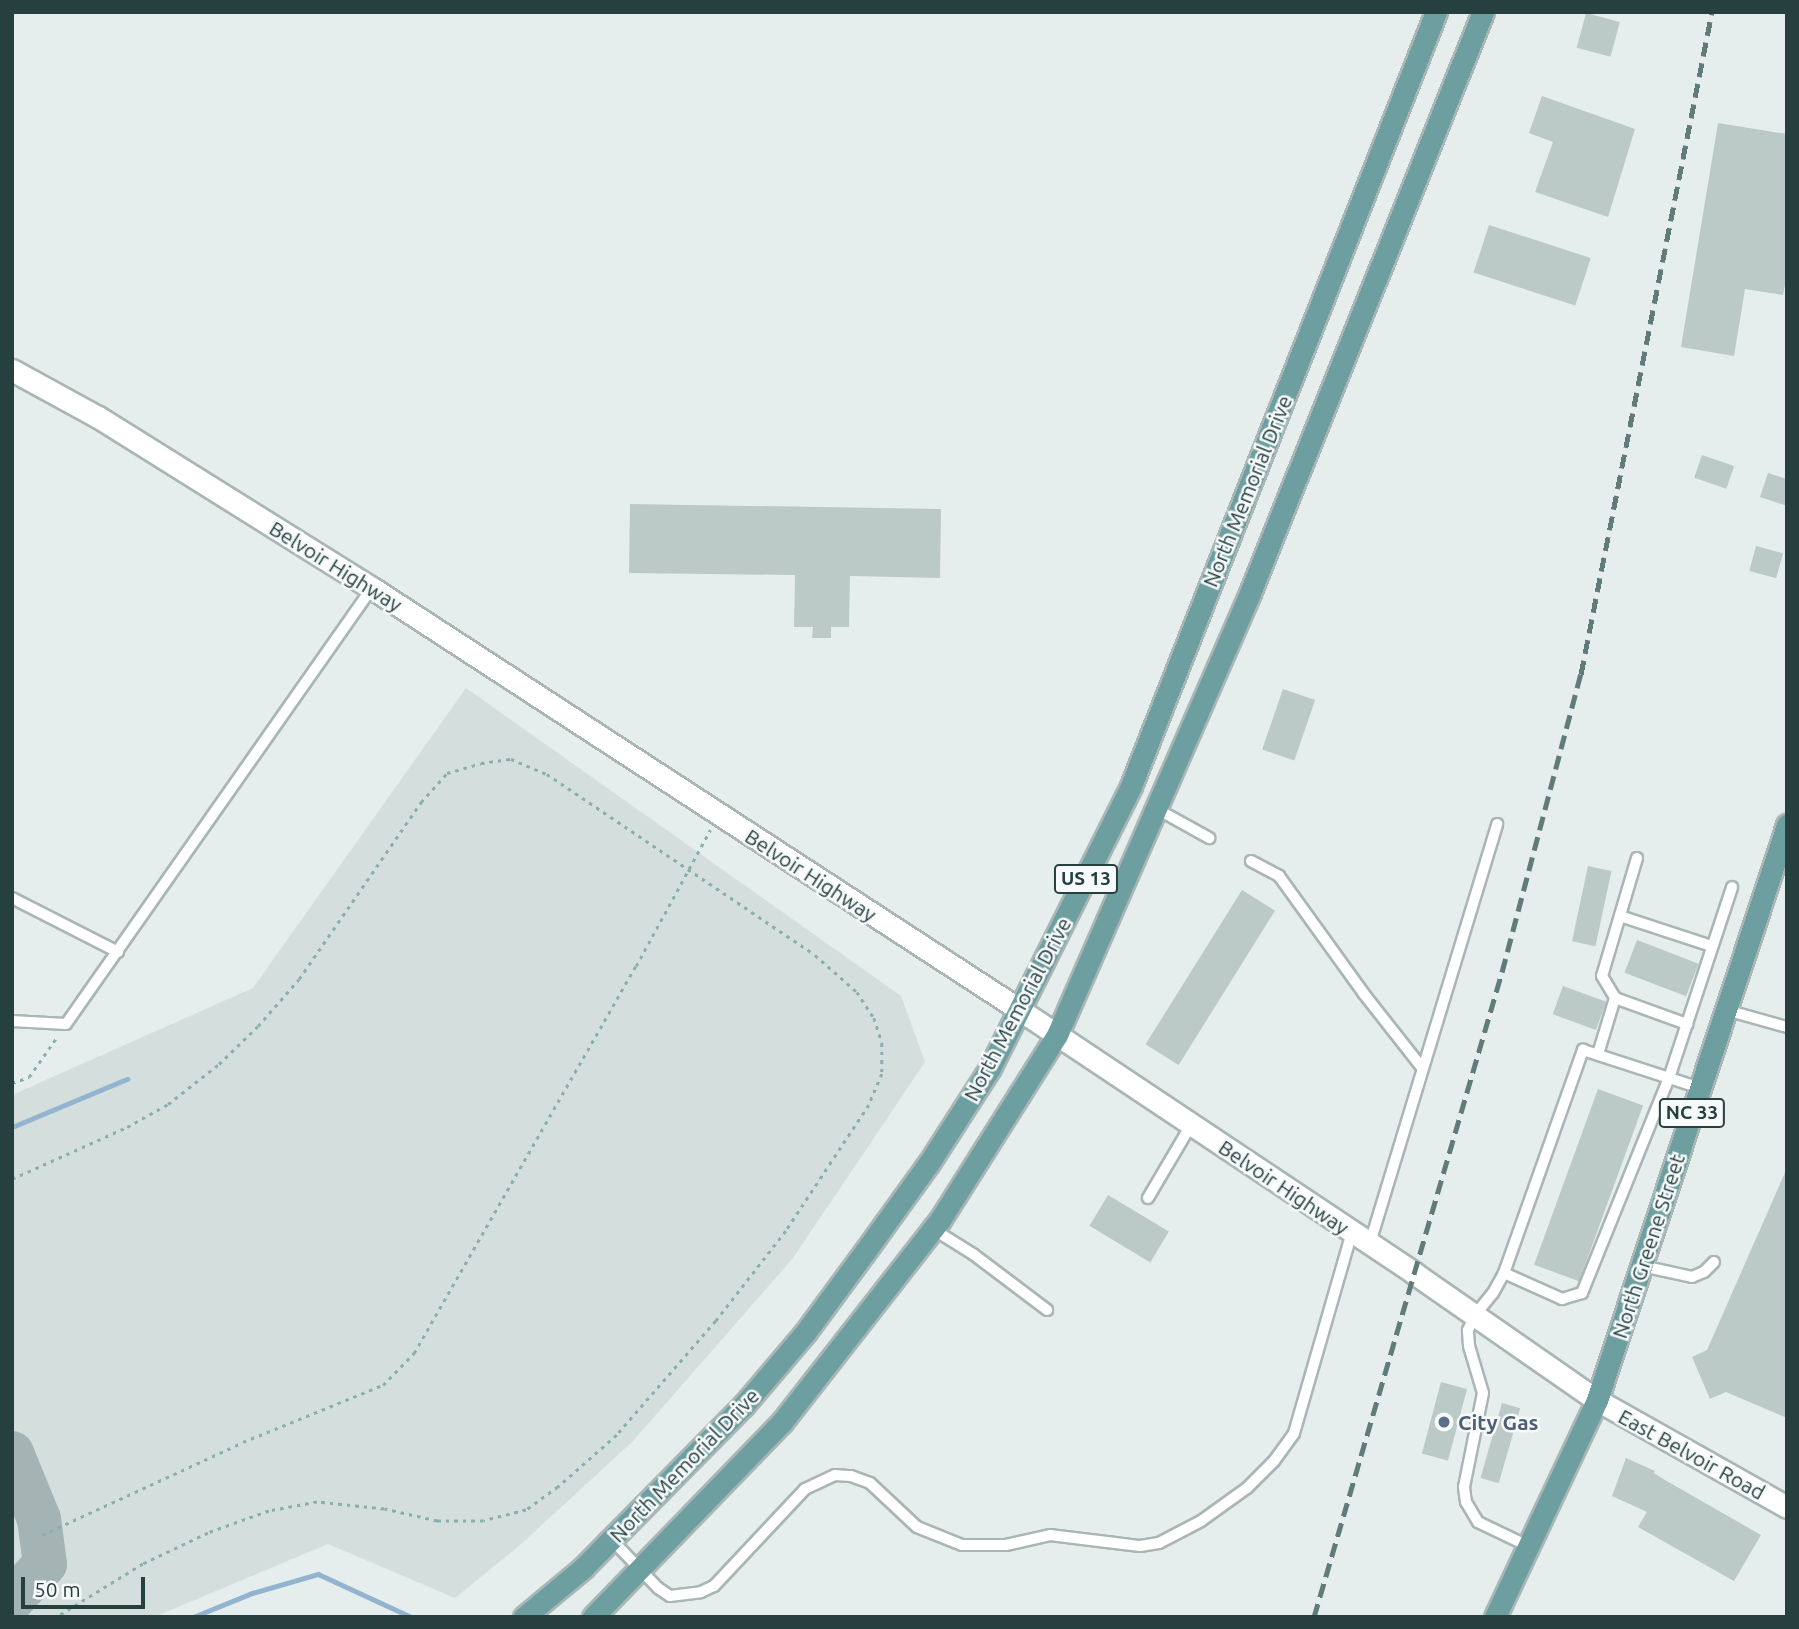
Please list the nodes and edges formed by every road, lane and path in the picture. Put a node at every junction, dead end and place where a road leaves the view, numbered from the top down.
1 (1436, 12) edge
2 (1483, 12) edge
3 (14, 376) edge
4 (372, 587) junction
5 (1157, 809) junction
6 (718, 815) junction
7 (1497, 824) dead end
8 (1787, 825) edge
9 (1209, 838) dead end
10 (1637, 858) dead end
11 (1251, 861) dead end
12 (690, 869) junction
13 (1732, 887) dead end
14 (12, 898) edge
15 (1620, 916) junction
16 (1712, 946) junction
17 (118, 952) junction
18 (1615, 998) junction
19 (1020, 1010) junction
20 (1726, 1010) junction
21 (12, 1021) edge
22 (66, 1024) junction
23 (1686, 1024) junction
24 (1787, 1027) edge
25 (1057, 1035) junction
26 (1598, 1054) junction
27 (1423, 1069) junction
28 (1669, 1078) junction
29 (12, 1083) edge
30 (1700, 1088) junction
31 (1191, 1125) junction
32 (12, 1179) edge
33 (1148, 1198) dead end
34 (933, 1228) junction
35 (1361, 1238) junction
36 (1714, 1262) dead end
37 (1641, 1266) junction
38 (1504, 1273) junction
39 (1047, 1310) dead end
40 (1475, 1315) junction
41 (1597, 1400) junction
42 (1787, 1507) edge
43 (42, 1535) dead end
44 (612, 1540) junction
45 (1528, 1546) junction
46 (640, 1569) junction
47 (57, 1617) edge
48 (524, 1617) edge
49 (593, 1617) edge
50 (1495, 1617) edge

1 - 19 main road, North Memorial Drive / US 13
2 - 5 main road, North Memorial Drive / US 13
3 - 4 street, Belvoir Highway
4 - 6 street, Belvoir Highway
4 - 17 lane
5 - 9 lane
5 - 25 main road, North Memorial Drive / US 13
6 - 12 path
6 - 19 street, Belvoir Highway
7 - 27 lane
8 - 20 main road, North Greene Street / NC 33
10 - 15 lane
11 - 27 lane
12 - 32 path
12 - 43 path
12 - 47 path
13 - 16 lane
14 - 17 lane
15 - 16 lane
15 - 18 lane
16 - 23 lane
17 - 22 lane
18 - 23 lane
18 - 26 lane
19 - 25 street, Belvoir Highway
19 - 44 main road, North Memorial Drive / US 13
20 - 24 lane
20 - 30 main road, North Greene Street / NC 33
21 - 22 lane
22 - 29 path
23 - 28 lane
25 - 31 street, Belvoir Highway
25 - 34 main road, North Memorial Drive / US 13
26 - 28 lane
26 - 38 lane
27 - 35 lane
28 - 30 lane
28 - 38 lane
30 - 37 main road, North Greene Street / NC 33
31 - 33 lane
31 - 35 street, Belvoir Highway
34 - 39 lane
34 - 46 main road, North Memorial Drive / US 13
35 - 40 street, Belvoir Highway
35 - 46 lane
36 - 37 lane
37 - 41 main road, North Greene Street / NC 33
38 - 40 lane
40 - 41 street, Belvoir Highway
40 - 45 lane
41 - 42 street, East Belvoir Road
41 - 45 main road, North Greene Street / NC 33
44 - 46 lane
44 - 48 main road, North Memorial Drive / US 13
45 - 50 main road, North Greene Street / NC 33
46 - 49 main road, North Memorial Drive / US 13

